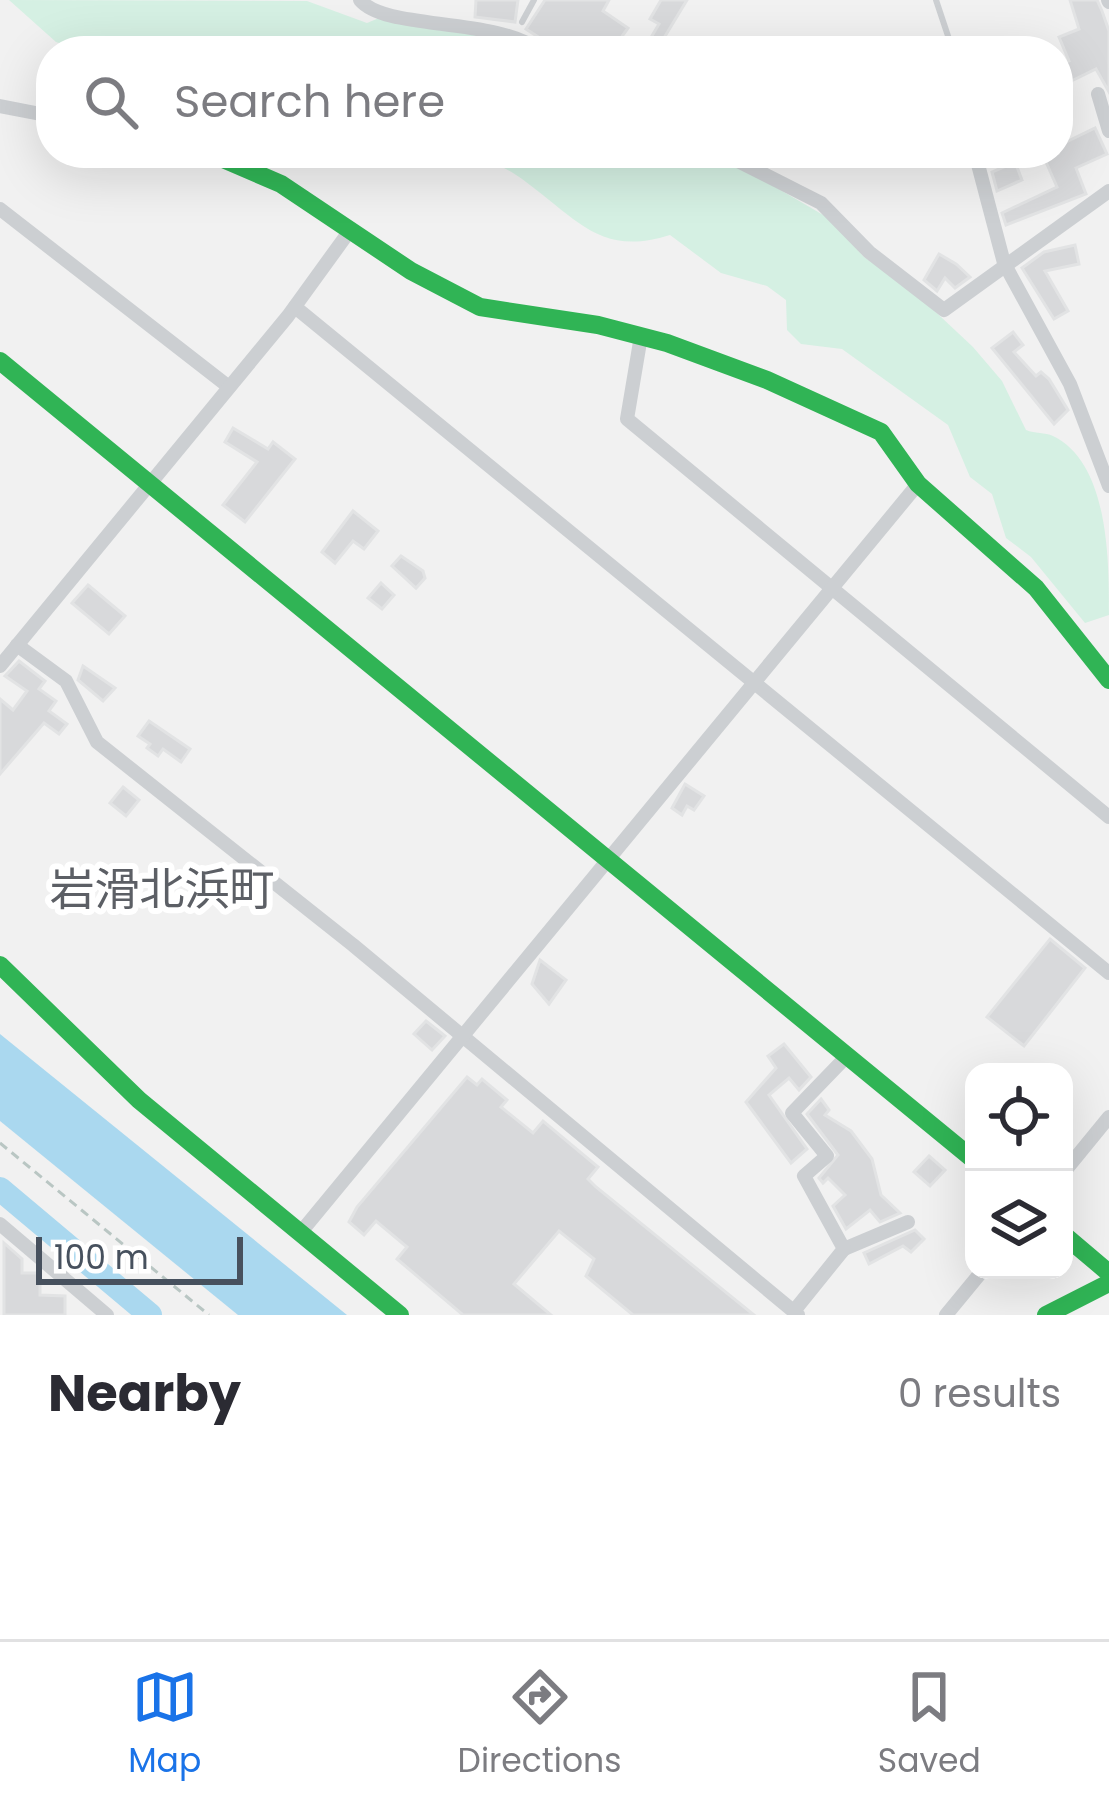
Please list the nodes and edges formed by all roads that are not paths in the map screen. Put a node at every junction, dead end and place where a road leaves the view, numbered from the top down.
1 (360, 0) edge
2 (534, 0) edge
3 (936, 0) edge
4 (522, 22) dead end
5 (513, 36) edge
6 (948, 36) edge
7 (1098, 94) dead end
8 (0, 106) edge
9 (36, 113) edge
10 (1109, 130) edge
11 (246, 168) edge
12 (751, 168) edge
13 (979, 168) edge
14 (1109, 191) edge
15 (0, 208) edge
16 (352, 229) junction
17 (1004, 263) junction
18 (295, 307) junction
19 (641, 336) junction
20 (0, 361) edge
21 (229, 387) junction
22 (151, 482) junction
23 (918, 484) junction
24 (1109, 486) edge
25 (830, 588) junction
26 (17, 645) junction
27 (0, 666) edge
28 (1109, 680) edge
29 (757, 681) junction
30 (1109, 817) edge
31 (609, 860) junction
32 (0, 965) edge
33 (1109, 973) edge
34 (463, 1039) junction
35 (848, 1055) junction
36 (1109, 1117) edge
37 (965, 1152) edge
38 (1065, 1171) edge
39 (908, 1222) dead end
40 (0, 1224) edge
41 (301, 1232) junction
42 (1073, 1243) edge
43 (844, 1250) junction
44 (1109, 1273) edge
45 (976, 1279) edge
46 (1109, 1283) edge
47 (796, 1313) edge
48 (107, 1315) edge
49 (400, 1315) edge
50 (946, 1315) edge
51 (1046, 1315) edge

1 - 5 street
2 - 4 lane
3 - 6 lane
7 - 10 street
8 - 9 street
11 - 16 street
12 - 17 street
13 - 17 street
14 - 17 street
15 - 21 street
16 - 18 street
16 - 19 street
17 - 24 street
18 - 21 street
18 - 29 street
19 - 23 street
19 - 25 street
20 - 22 street
21 - 22 street
22 - 26 street
22 - 31 street
23 - 25 street
23 - 28 street
25 - 29 street
25 - 30 street
26 - 27 street
26 - 34 street
29 - 31 street
29 - 33 street
31 - 34 street
31 - 35 street
32 - 41 street
34 - 41 street
34 - 47 street
35 - 37 street
35 - 43 street
36 - 38 street
39 - 43 street
40 - 48 street
41 - 49 street
42 - 44 street
43 - 47 street
45 - 50 street
46 - 51 street

